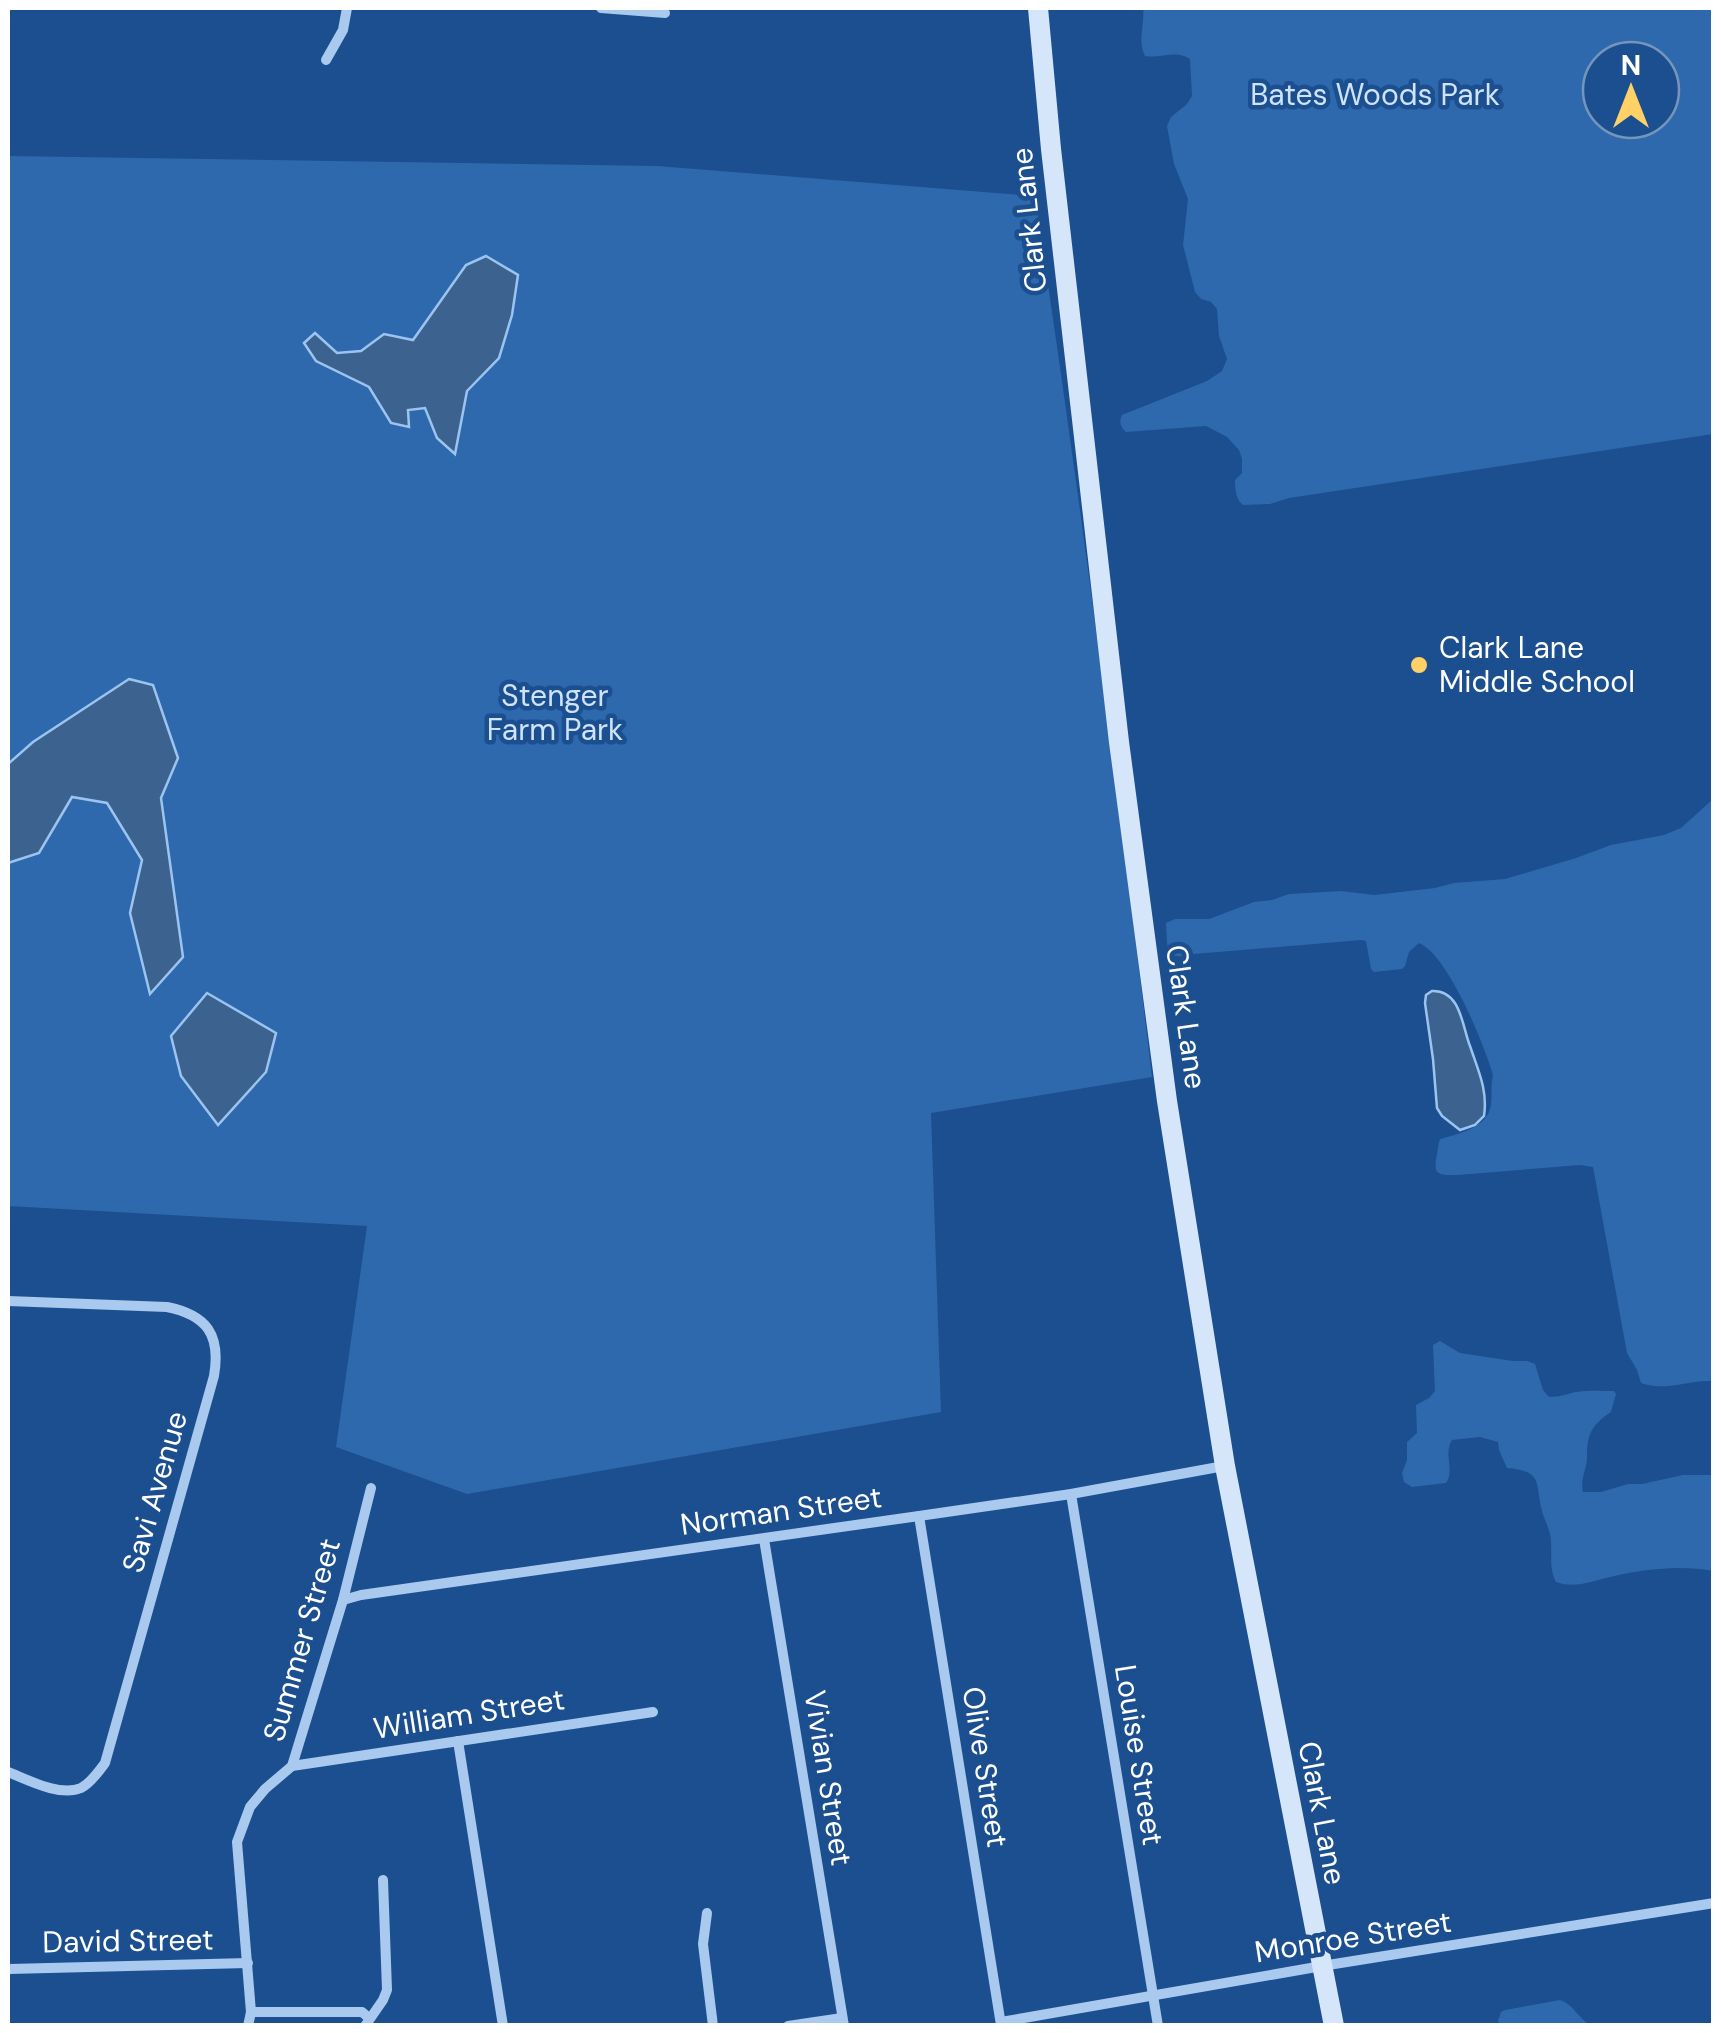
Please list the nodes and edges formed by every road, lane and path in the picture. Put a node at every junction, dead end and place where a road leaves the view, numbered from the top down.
1 (347, 8) edge
2 (601, 8) edge
3 (1038, 8) edge
4 (664, 13) dead end
5 (326, 60) dead end
6 (8, 1301) edge
7 (1225, 1466) junction
8 (371, 1488) dead end
9 (1070, 1494) junction
10 (919, 1516) junction
11 (764, 1539) junction
12 (342, 1600) junction
13 (654, 1712) dead end
14 (458, 1741) junction
15 (292, 1766) junction
16 (8, 1772) edge
17 (383, 1880) dead end
18 (1714, 1903) edge
19 (707, 1913) dead end
20 (248, 1964) junction
21 (1322, 1966) junction
22 (9, 1969) edge
23 (1154, 1996) junction
24 (251, 2012) junction
25 (367, 2022) edge
26 (843, 2022) edge
27 (1001, 2024) edge
28 (248, 2026) edge
29 (502, 2026) edge
30 (712, 2026) edge
31 (788, 2026) edge
32 (1158, 2026) edge
33 (1334, 2026) edge

1 - 5 street
2 - 4 street
3 - 7 main road, Clark Lane
6 - 16 street, Savi Avenue
7 - 9 street, Norman Street
7 - 21 main road, Clark Lane
8 - 12 street, Summer Street
9 - 10 street, Norman Street
9 - 23 street, Louise Street
10 - 11 street, Norman Street
10 - 27 street, Olive Street
11 - 12 street, Norman Street
11 - 26 street, Vivian Street
12 - 15 street, Summer Street
13 - 14 street, William Street
14 - 15 street, William Street
14 - 29 street
15 - 20 street, Summer Street
17 - 25 street
18 - 21 street, Monroe Street
19 - 30 street
20 - 22 street, David Street
20 - 24 street, Summer Street
21 - 23 street, Monroe Street
21 - 33 main road, Clark Lane
23 - 27 street, Monroe Street
23 - 32 street, Louise Street
24 - 25 street
24 - 28 street, Summer Street
26 - 31 street

